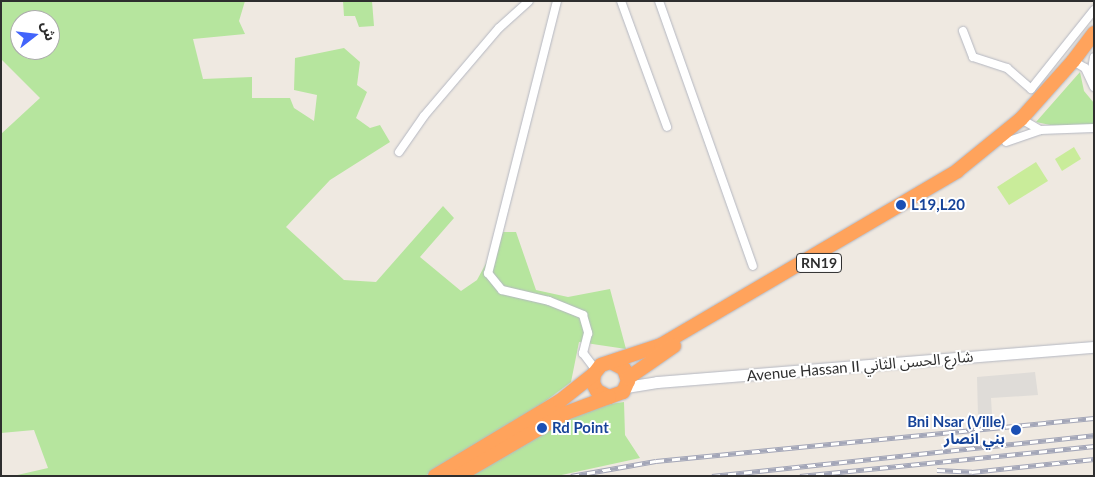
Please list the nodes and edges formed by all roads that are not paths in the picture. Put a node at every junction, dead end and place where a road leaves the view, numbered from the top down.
1 (529, 1) edge
2 (557, 1) edge
3 (621, 1) edge
4 (659, 1) edge
5 (1094, 10) edge
6 (962, 31) dead end
7 (1094, 32) edge
8 (1094, 49) edge
9 (1094, 57) edge
10 (1077, 63) junction
11 (1056, 70) junction
12 (1091, 78) junction
13 (1094, 87) edge
14 (1030, 124) junction
15 (667, 127) dead end
16 (1094, 128) edge
17 (399, 152) dead end
18 (753, 266) dead end
19 (1094, 347) edge
20 (611, 362) junction
21 (595, 372) junction
22 (627, 382) junction
23 (609, 397) junction
24 (435, 476) edge
25 (458, 476) edge

1 - 17 street
2 - 21 street
3 - 15 street
4 - 18 street
5 - 11 street
6 - 11 street
7 - 10 highway, RN19
8 - 10 highway, RN19
9 - 12 street
10 - 11 highway, RN19
10 - 12 street
10 - 14 highway, RN19
11 - 14 highway, RN19
12 - 13 street
14 - 16 street
14 - 20 highway, RN19
14 - 22 highway, RN19
19 - 22 street, Avenue Hassan II شارع الحسن الثاني
20 - 21 highway, RN19
20 - 22 highway
21 - 23 highway
21 - 24 highway, RN19
22 - 23 highway, RN19
23 - 25 highway, RN19

